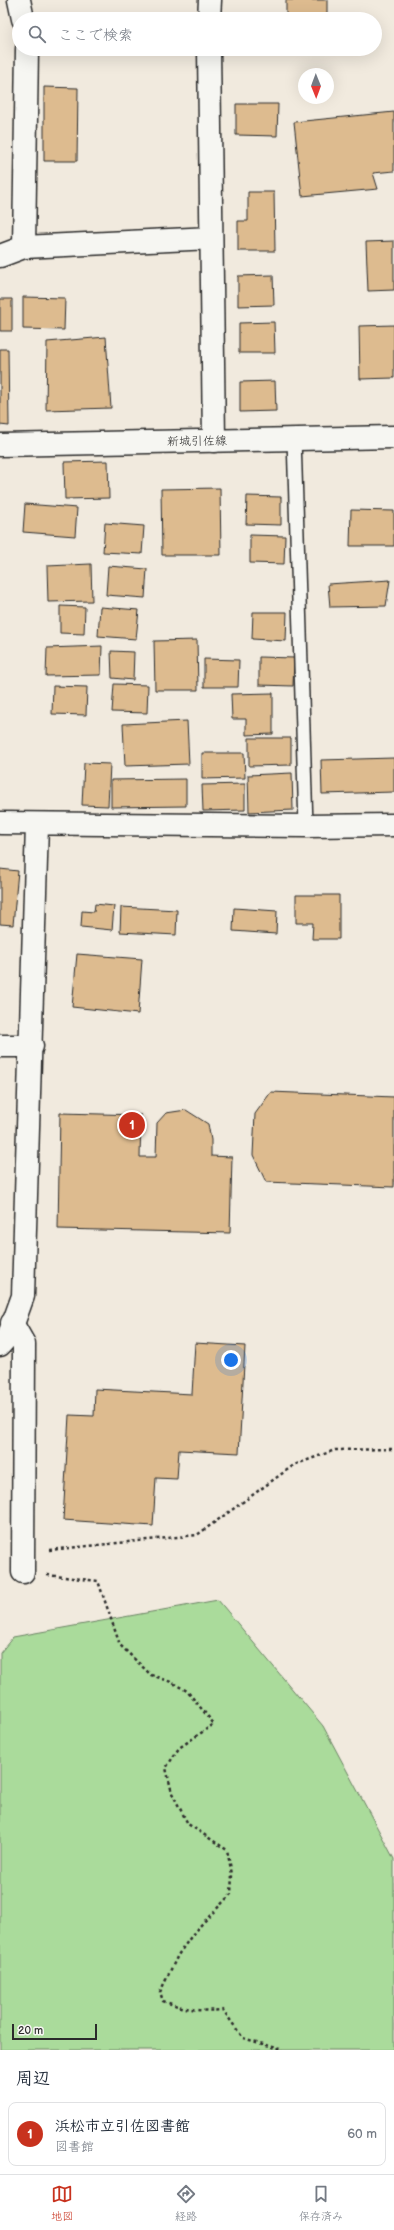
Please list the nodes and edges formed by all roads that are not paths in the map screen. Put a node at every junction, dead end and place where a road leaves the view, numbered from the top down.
1 (19, 0) edge
2 (210, 0) edge
3 (22, 12) edge
4 (209, 12) edge
5 (27, 56) edge
6 (209, 56) edge
7 (211, 238) junction
8 (24, 247) junction
9 (0, 256) edge
10 (394, 437) edge
11 (294, 438) junction
12 (214, 441) junction
13 (0, 445) edge
14 (0, 823) edge
15 (37, 825) junction
16 (394, 825) edge
17 (306, 826) junction
18 (0, 1046) edge
19 (32, 1046) junction
20 (12, 1323) junction
21 (0, 1345) edge
22 (23, 1572) road end

1 - 3 street
2 - 4 street
5 - 8 street
6 - 7 street
7 - 8 street
7 - 12 street
8 - 9 street
10 - 11 street, 新城引佐線
11 - 12 street, 新城引佐線
11 - 17 lane
12 - 13 street, 新城引佐線
14 - 15 street
15 - 17 street
15 - 19 street
16 - 17 street
18 - 19 street
19 - 20 street
20 - 21 street
20 - 22 street

